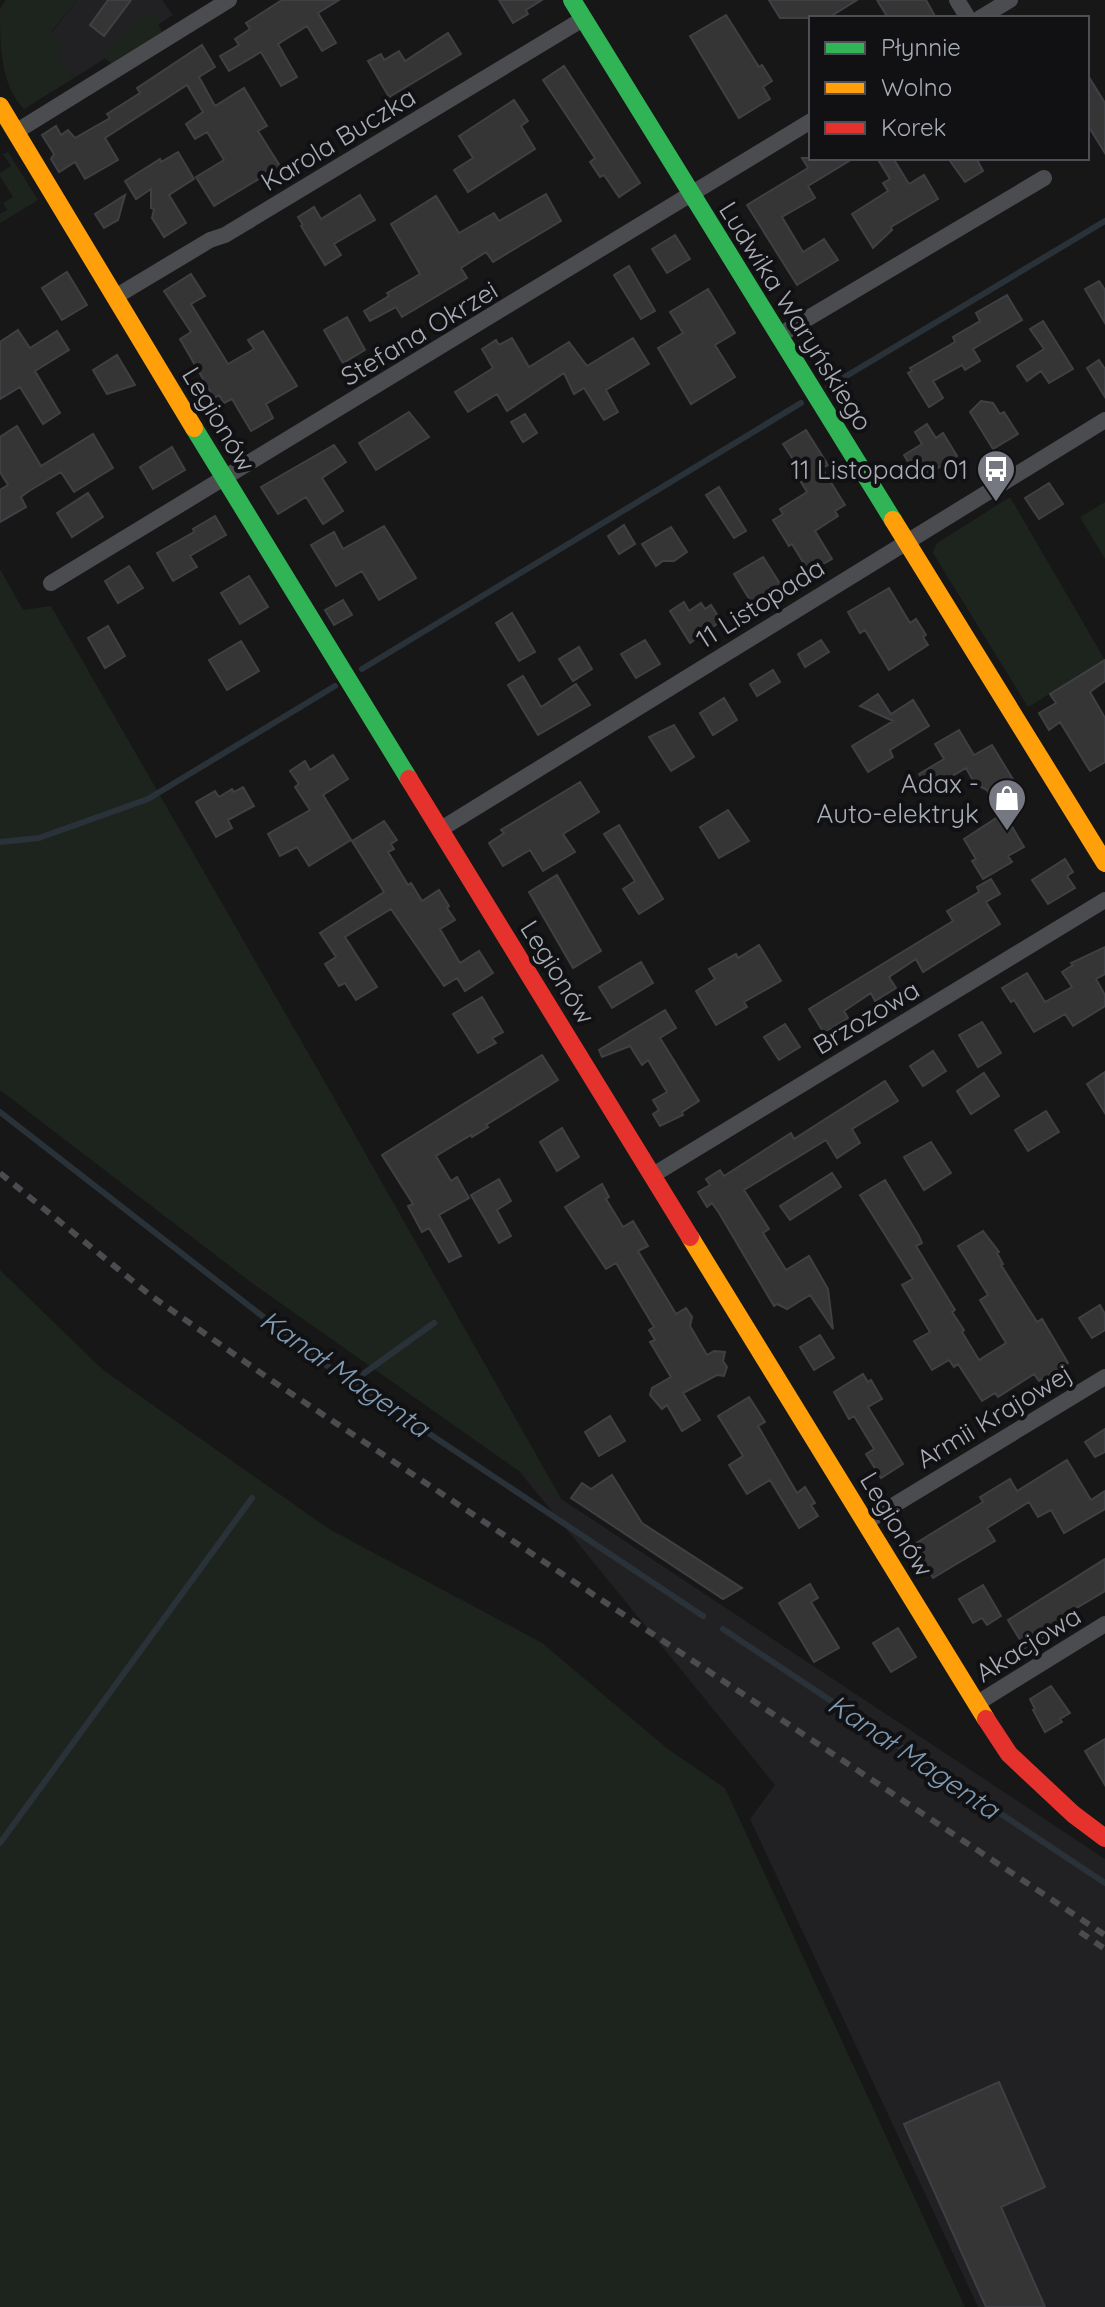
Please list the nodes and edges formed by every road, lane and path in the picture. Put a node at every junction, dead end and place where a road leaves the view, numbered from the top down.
1 (229, 0) edge
2 (572, 0) edge
3 (1010, 0) edge
4 (983, 16) edge
5 (583, 19) junction
6 (0, 106) edge
7 (809, 122) edge
8 (17, 131) junction
9 (1044, 178) dead end
10 (690, 195) junction
11 (115, 297) junction
12 (778, 336) junction
13 (1105, 420) edge
14 (225, 479) junction
15 (906, 541) junction
16 (51, 583) dead end
17 (441, 829) junction
18 (1105, 863) edge
19 (1105, 900) edge
20 (653, 1175) junction
21 (1105, 1377) edge
22 (866, 1522) junction
23 (1105, 1624) edge
24 (976, 1704) junction
25 (1105, 1838) edge

1 - 8 street
2 - 5 street, Ludwika Waryńskiego
3 - 4 street
5 - 10 street, Ludwika Waryńskiego
5 - 11 street, Karola Buczka
6 - 8 street, Legionów
7 - 10 street, Stefana Okrzei
8 - 11 street, Legionów
9 - 12 street
10 - 12 street, Ludwika Waryńskiego
10 - 14 street, Stefana Okrzei
11 - 14 street, Legionów
12 - 15 street, Ludwika Waryńskiego
13 - 15 street, 11 Listopada
14 - 16 street, Stefana Okrzei
14 - 17 street, Legionów
15 - 17 street, 11 Listopada
15 - 18 street, Ludwika Waryńskiego
17 - 20 street, Legionów
19 - 20 street, Brzozowa
20 - 22 street, Legionów
21 - 22 street, Armii Krajowej
22 - 24 street, Legionów
23 - 24 street, Akacjowa
24 - 25 street, Legionów

